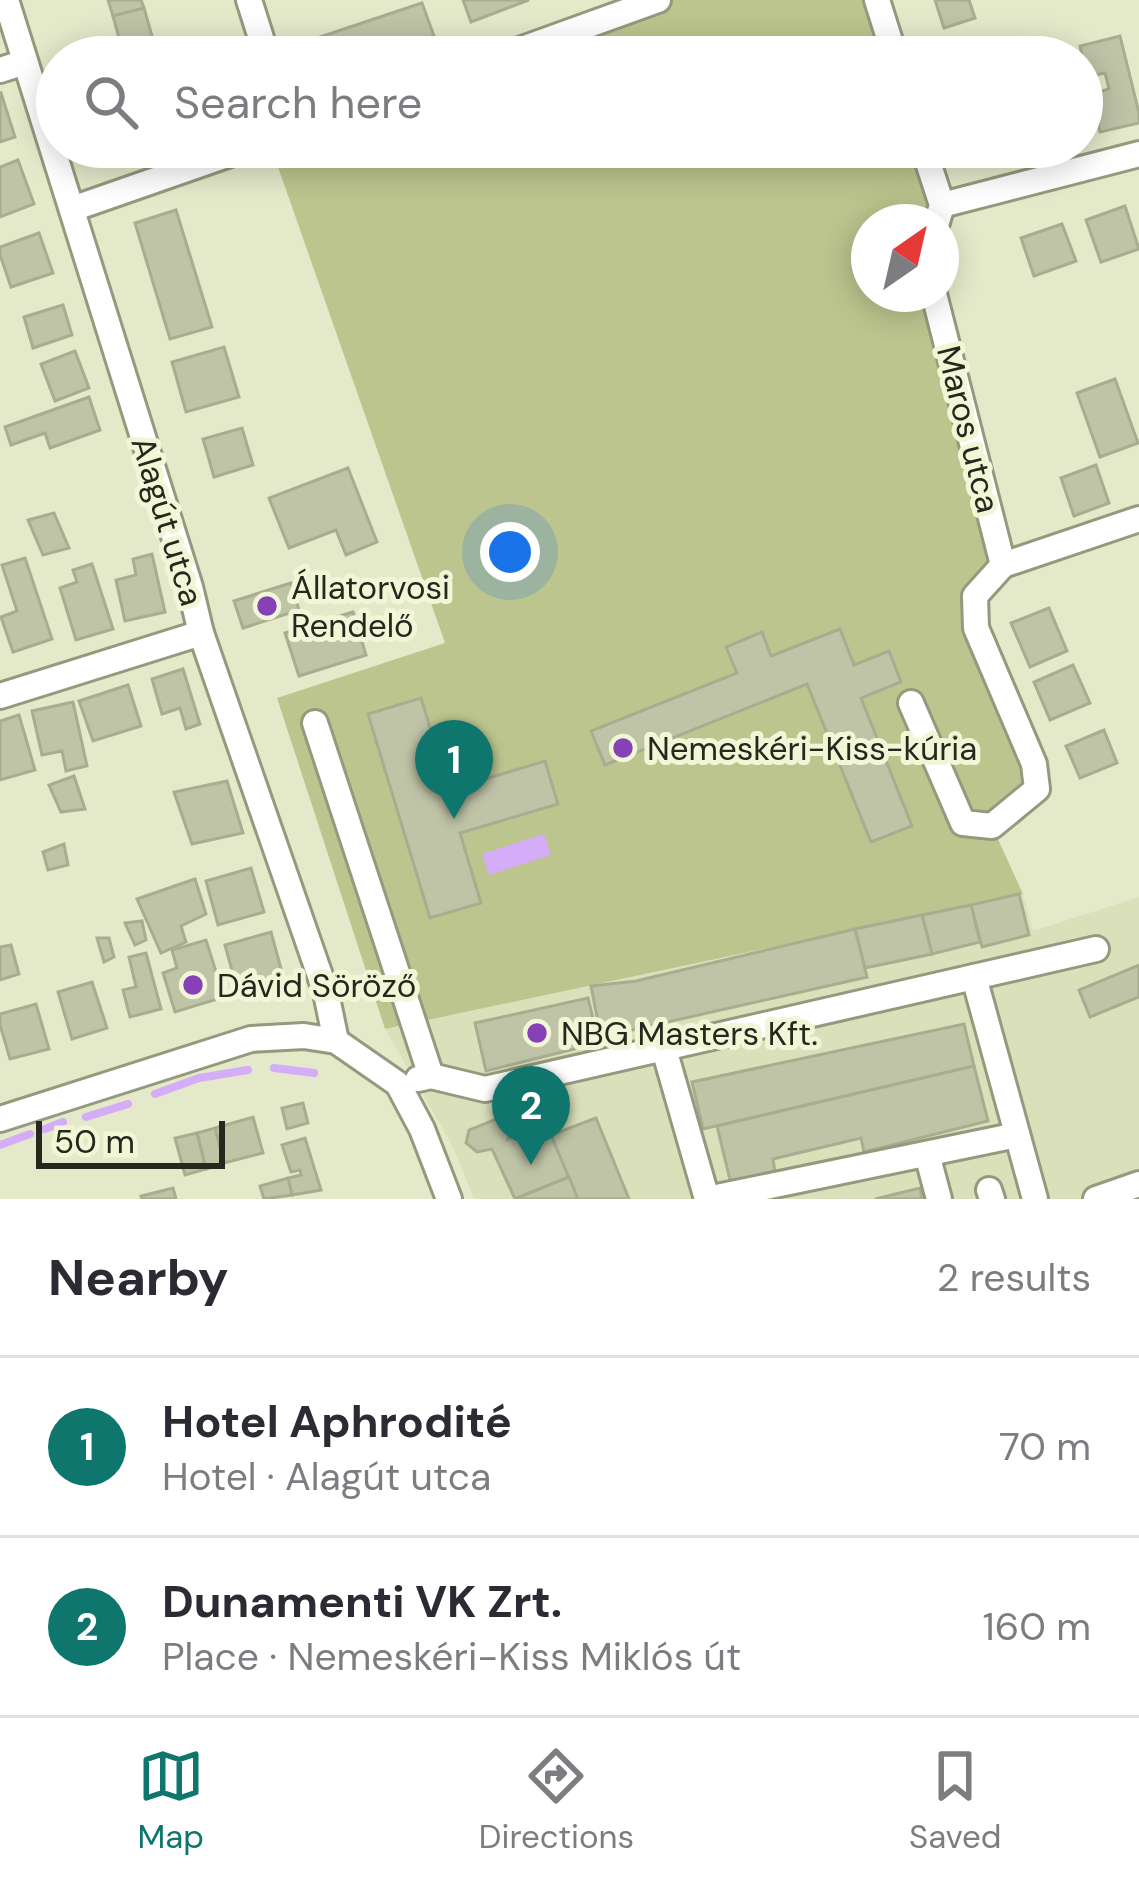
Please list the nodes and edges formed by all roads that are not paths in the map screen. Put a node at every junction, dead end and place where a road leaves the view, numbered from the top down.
1 (6, 0) edge
2 (249, 0) edge
3 (658, 0) edge
4 (877, 0) edge
5 (260, 36) edge
6 (558, 36) edge
7 (888, 36) edge
8 (12, 66) edge
9 (36, 123) edge
10 (1139, 154) edge
11 (1103, 165) edge
12 (55, 168) edge
13 (190, 168) edge
14 (928, 168) edge
15 (1092, 168) edge
16 (937, 204) edge
17 (959, 208) edge
18 (72, 209) junction
19 (939, 312) edge
20 (1139, 520) edge
21 (1003, 565) junction
22 (201, 633) junction
23 (0, 696) edge
24 (911, 703) dead end
25 (315, 723) dead end
26 (1096, 949) dead end
27 (974, 977) junction
28 (336, 1041) junction
29 (664, 1048) junction
30 (431, 1076) junction
31 (398, 1084) junction
32 (0, 1119) edge
33 (1017, 1135) junction
34 (927, 1154) junction
35 (1139, 1184) edge
36 (1032, 1187) edge
37 (449, 1199) edge
38 (707, 1199) edge
39 (938, 1199) edge
40 (1096, 1199) edge

1 - 8 street, Alagút utca
2 - 5 street
3 - 6 street
4 - 7 street
8 - 9 street, Alagút utca
10 - 11 street
12 - 18 street, Alagút utca
13 - 18 street
14 - 16 street
15 - 17 street
18 - 22 street, Alagút utca
19 - 21 street, Maros utca
20 - 21 street
21 - 24 street
22 - 23 street
22 - 28 street, Alagút utca
25 - 30 street
26 - 27 street
27 - 29 street
27 - 33 street
28 - 31 street
28 - 32 street
29 - 30 street
29 - 38 street
30 - 31 street
31 - 37 street
33 - 34 street
33 - 36 street
34 - 38 street
34 - 39 street
35 - 40 street

